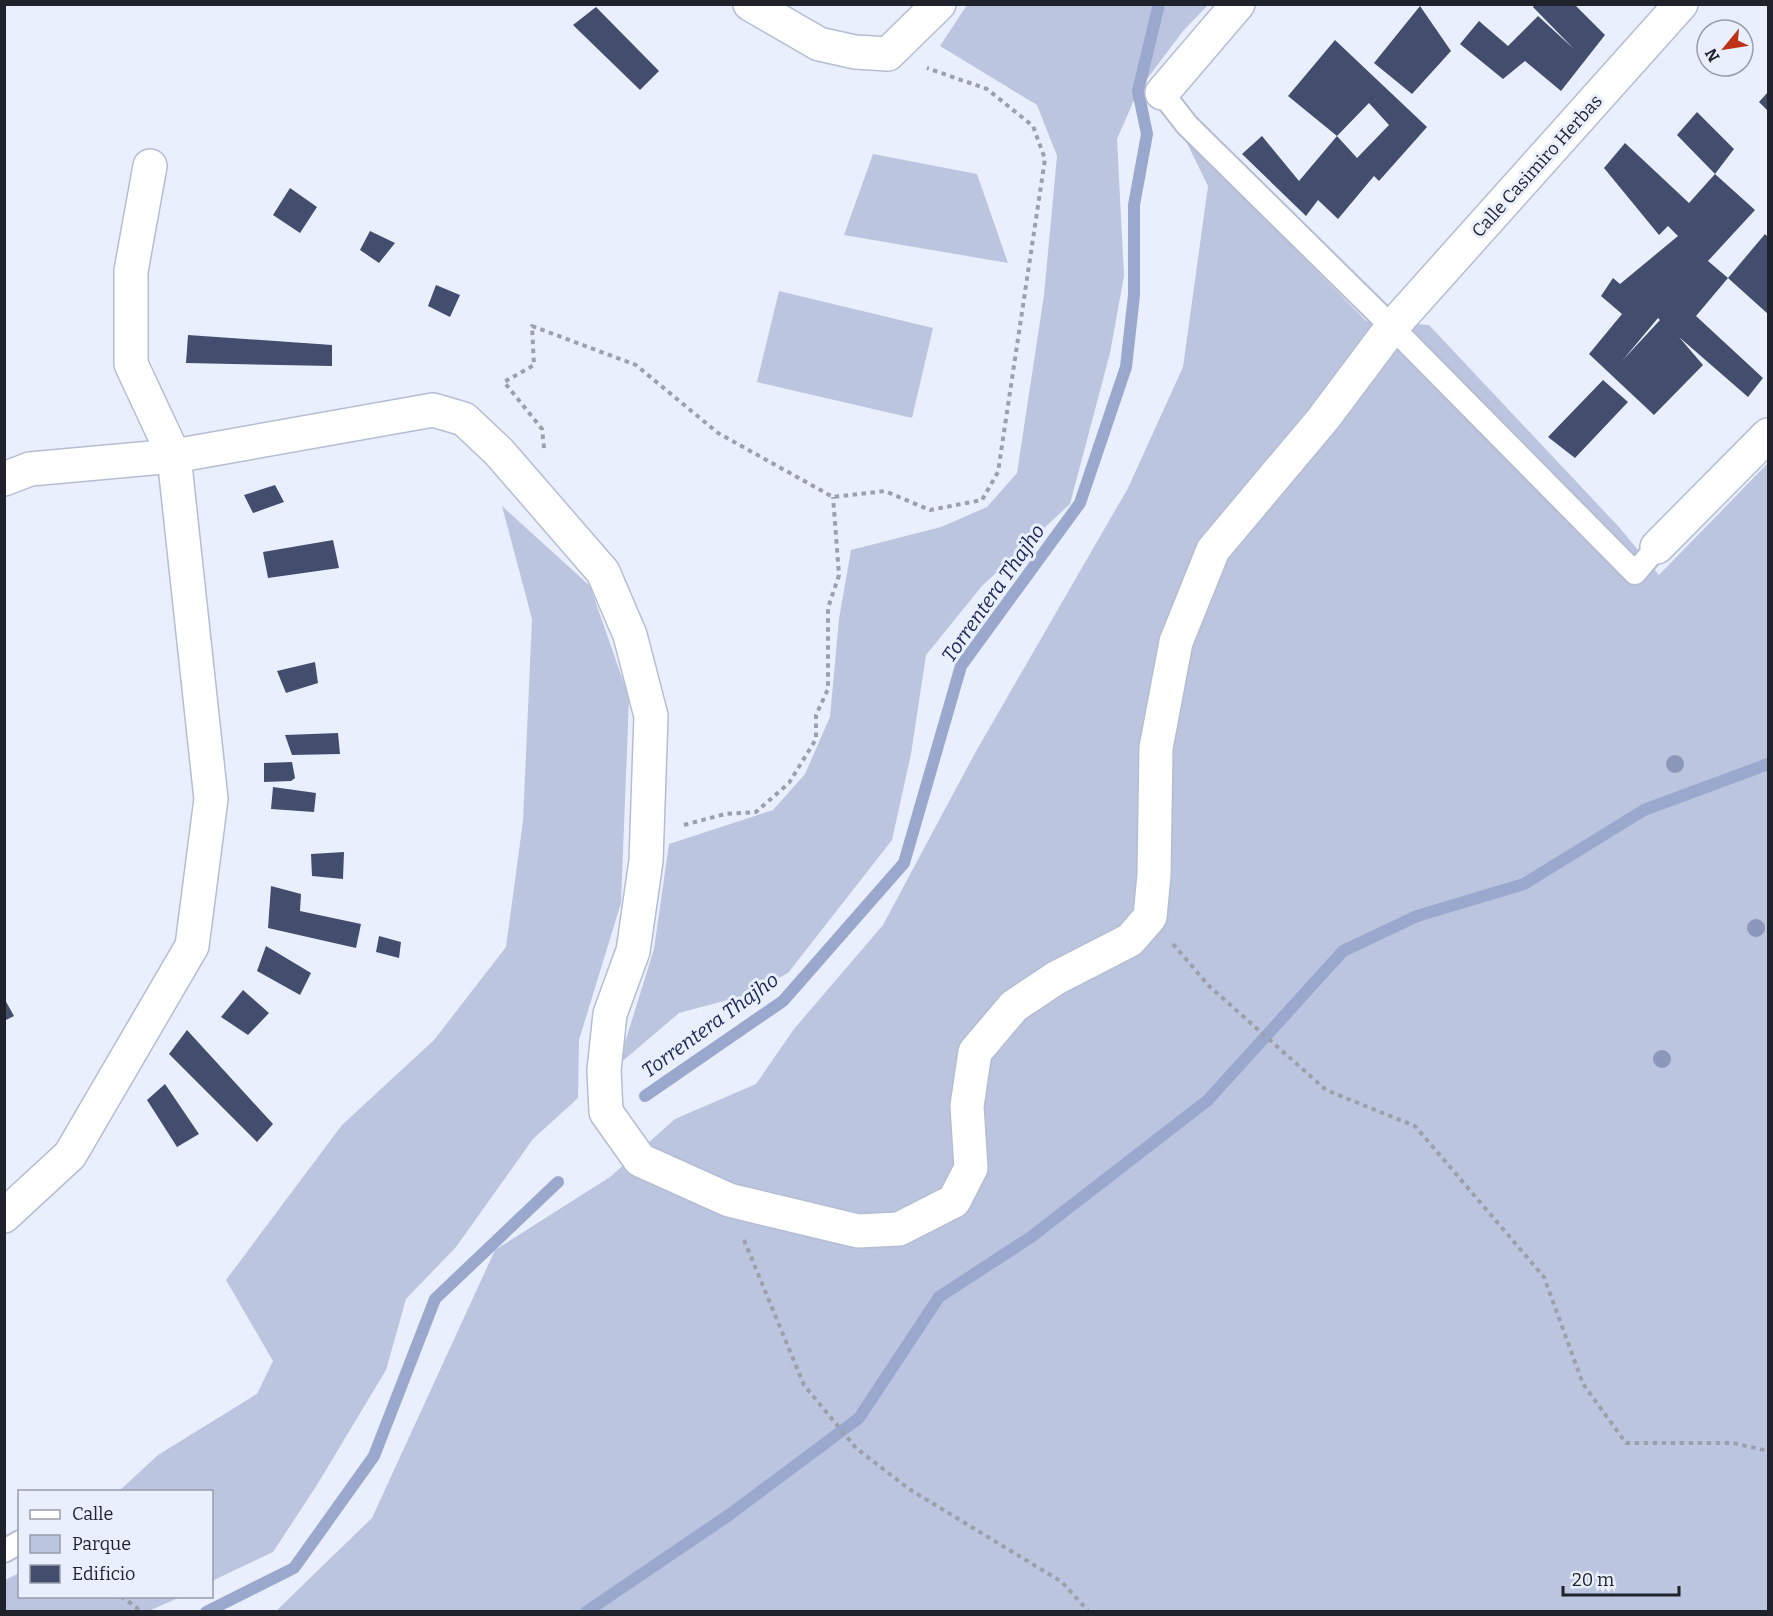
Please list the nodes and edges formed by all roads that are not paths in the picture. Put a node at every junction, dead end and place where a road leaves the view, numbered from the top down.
1 (750, 4) edge
2 (939, 4) edge
3 (1238, 4) edge
4 (1681, 4) edge
5 (1162, 93) joint
6 (150, 166) dead end
7 (1392, 327) junction
8 (1768, 435) edge
9 (174, 456) junction
10 (4, 479) edge
11 (1657, 547) joint
12 (4, 1215) edge
13 (18, 1543) edge
14 (4, 1551) edge

1 - 2 street
3 - 5 street
4 - 7 street, Calle Casimiro Herbas
5 - 7 lane
6 - 9 street
7 - 9 street, Calle Casimiro Herbas
7 - 11 lane
8 - 11 street
9 - 10 street
9 - 12 street
13 - 14 lane

